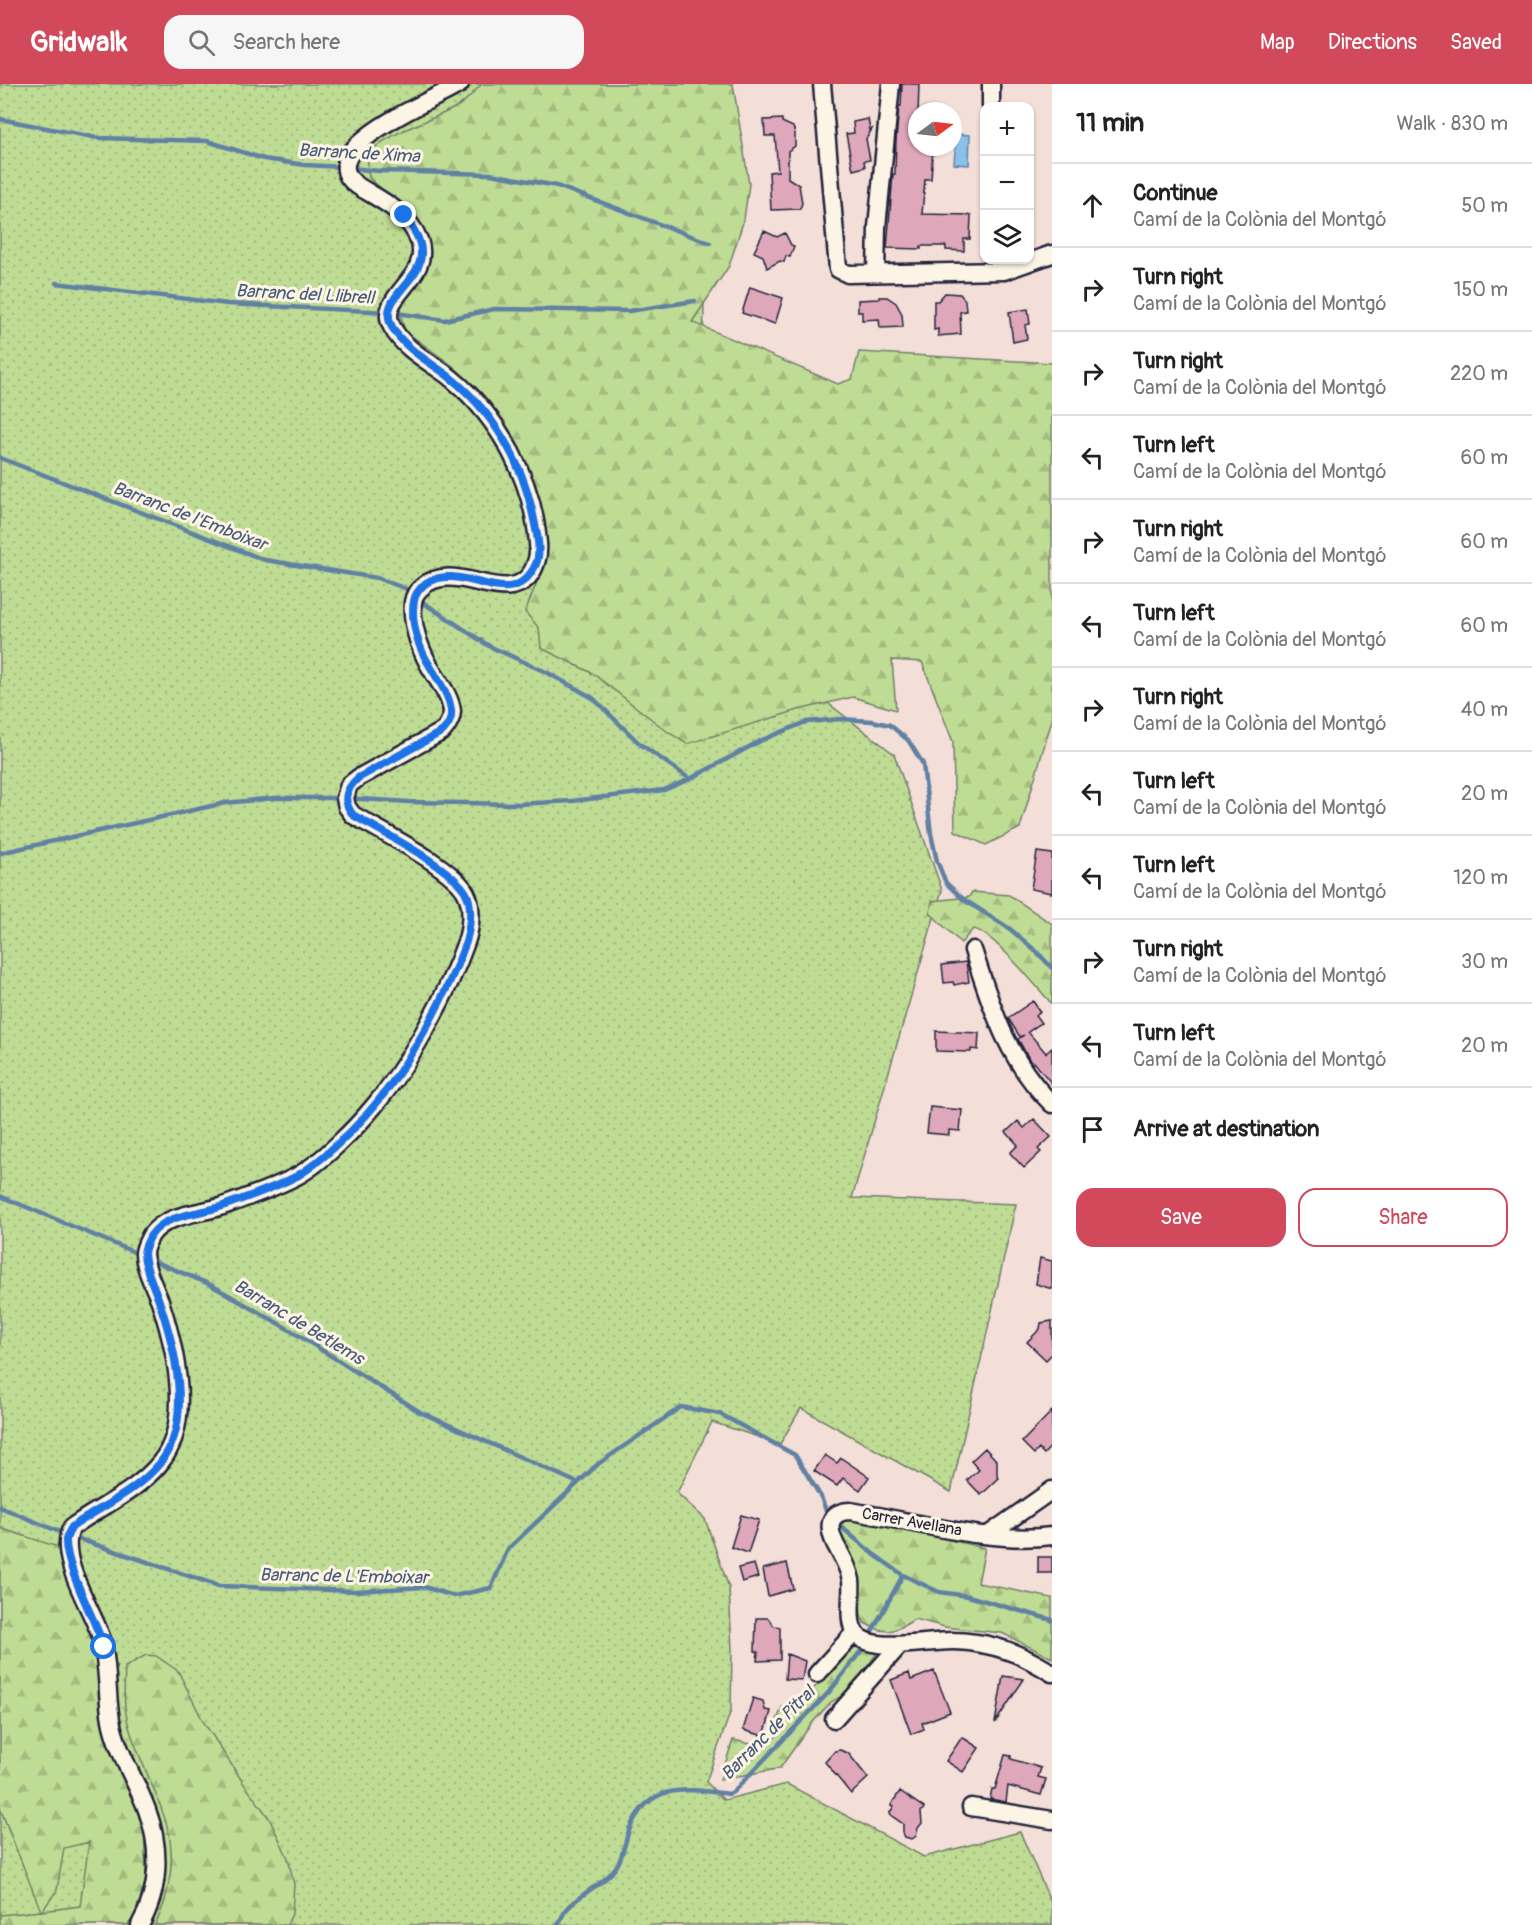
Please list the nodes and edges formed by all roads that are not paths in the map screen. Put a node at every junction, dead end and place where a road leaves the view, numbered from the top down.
1 (460, 84) edge
2 (822, 84) edge
3 (891, 84) edge
4 (991, 84) edge
5 (991, 102) edge
6 (1052, 254) edge
7 (992, 266) edge
8 (876, 273) junction
9 (973, 950) dead end
10 (1052, 1104) edge
11 (1052, 1490) edge
12 (988, 1534) junction
13 (1052, 1536) edge
14 (855, 1632) junction
15 (899, 1646) junction
16 (1052, 1673) edge
17 (817, 1674) dead end
18 (834, 1719) dead end
19 (971, 1807) dead end
20 (1052, 1820) edge
21 (140, 1925) edge

1 - 21 street
2 - 8 street
3 - 8 street
4 - 5 street
6 - 7 street
7 - 8 street
9 - 10 street
11 - 12 street
12 - 13 street, Carrer Avellana
12 - 14 street, Carrer Avellana
14 - 15 street
14 - 17 street
15 - 16 street
15 - 18 street
19 - 20 street

